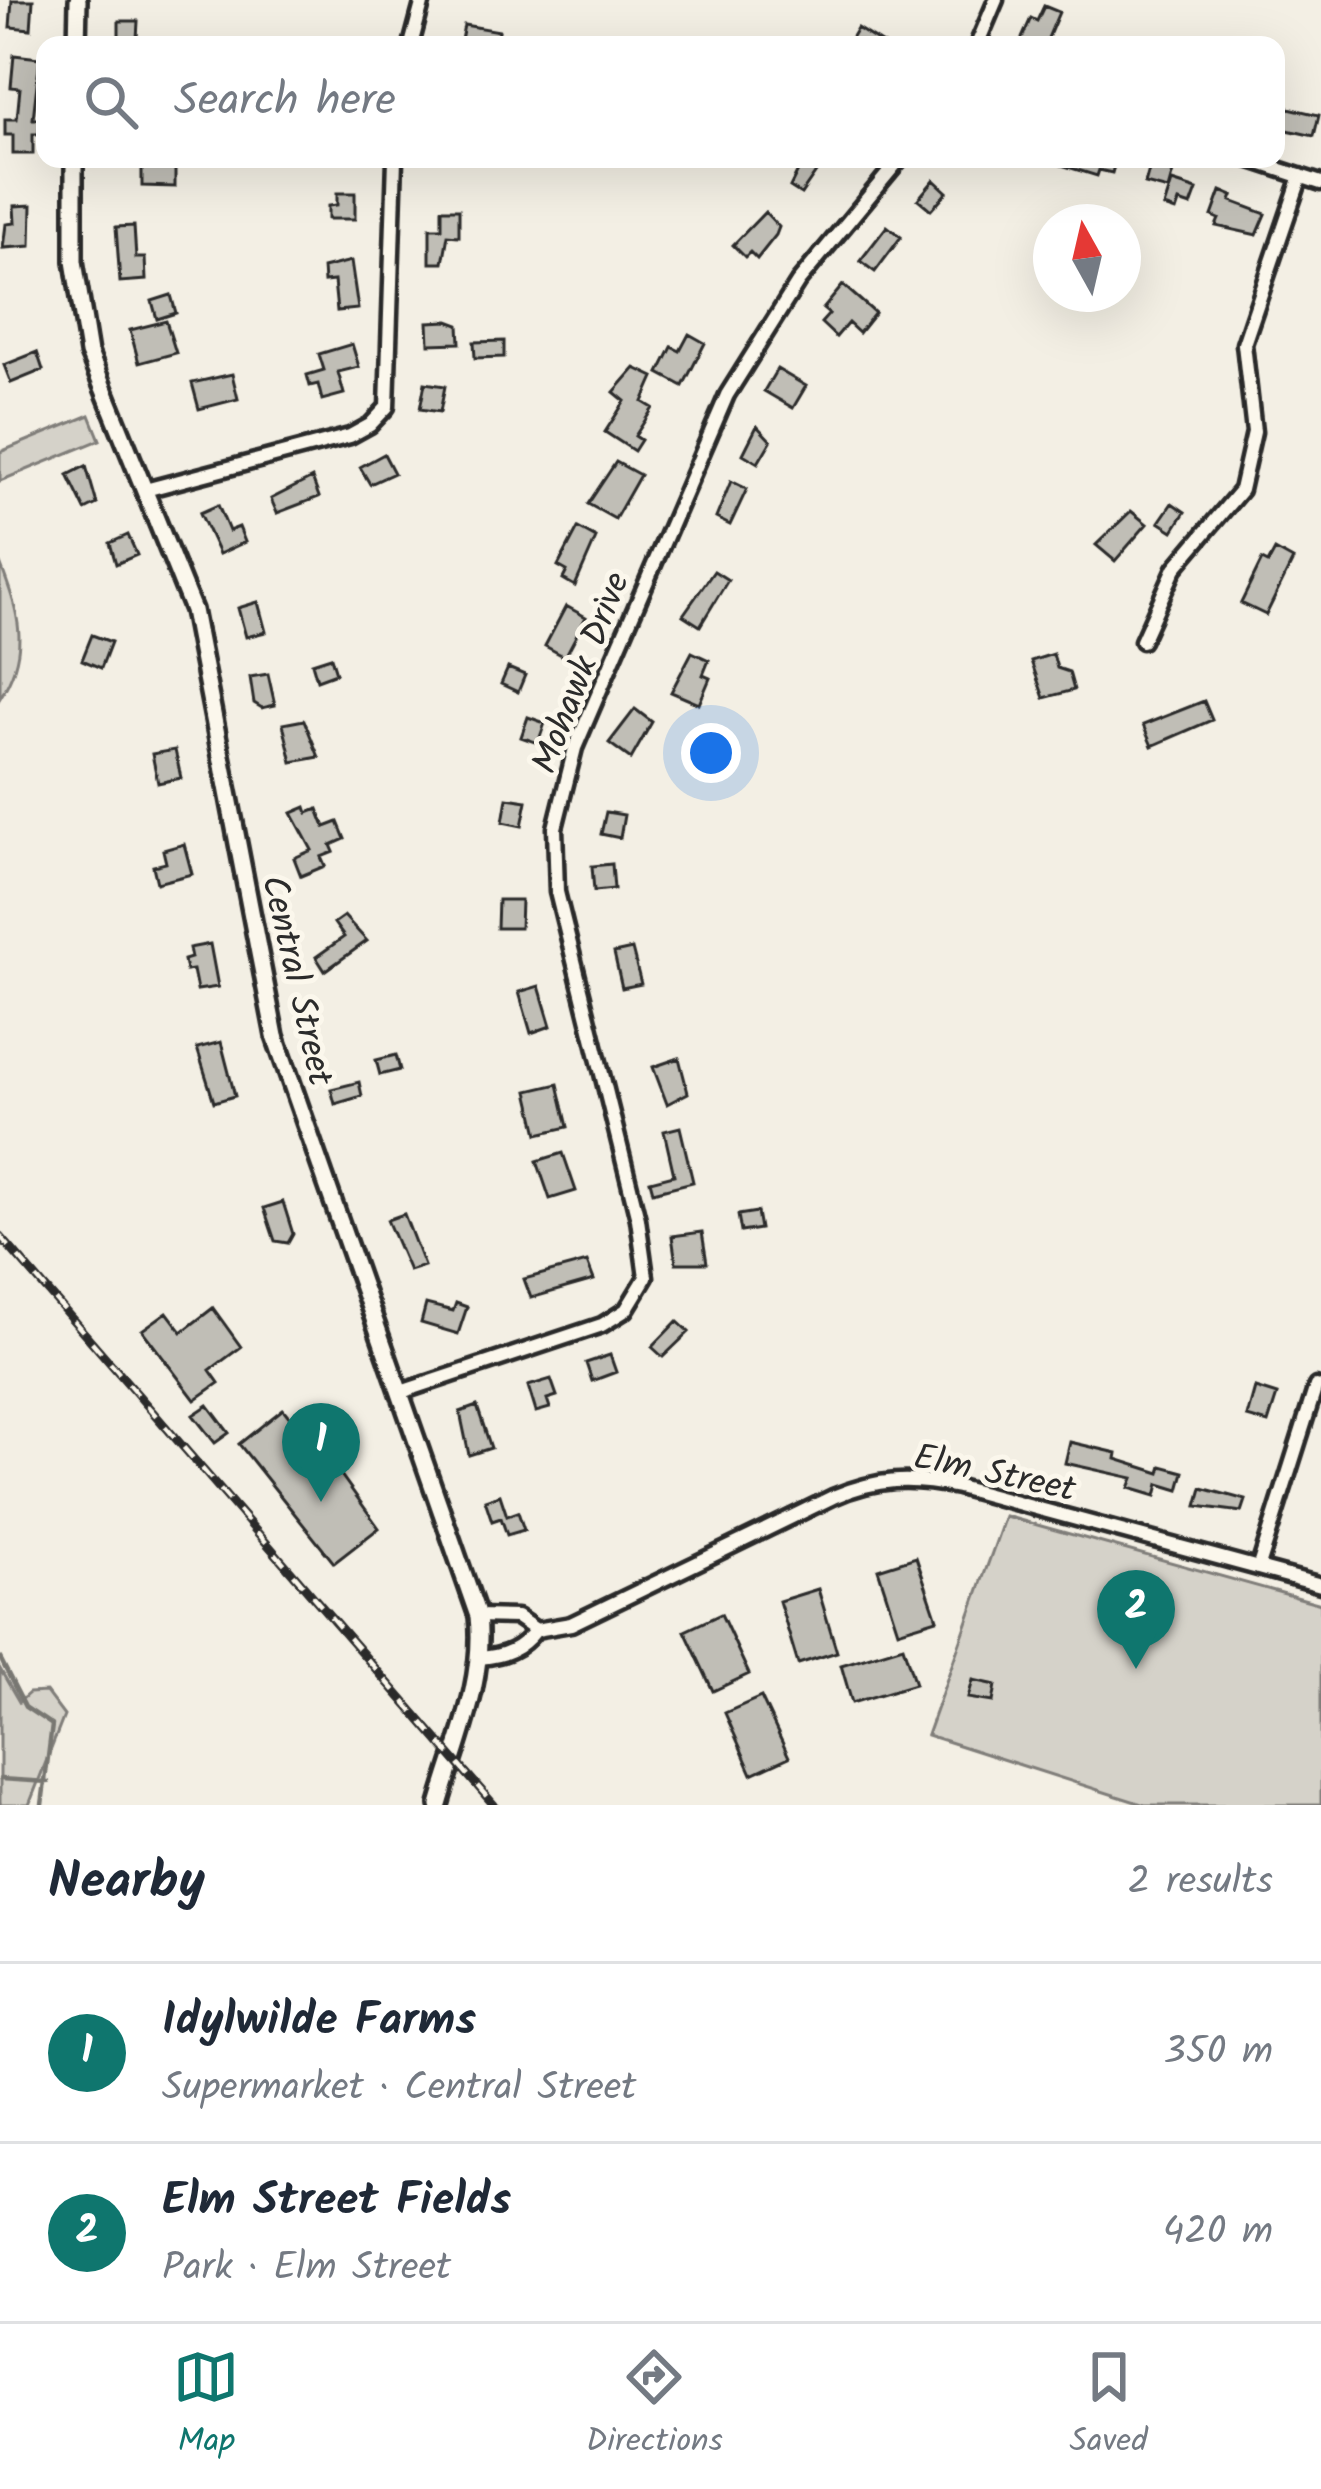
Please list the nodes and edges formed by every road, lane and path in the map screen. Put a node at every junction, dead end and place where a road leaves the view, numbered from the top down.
1 (78, 0) edge
2 (423, 0) edge
3 (996, 0) edge
4 (76, 36) edge
5 (413, 36) edge
6 (981, 36) edge
7 (74, 168) edge
8 (395, 168) edge
9 (893, 168) edge
10 (1276, 168) edge
11 (1301, 176) junction
12 (1321, 183) edge
13 (145, 490) junction
14 (1142, 641) dead end
15 (1316, 1386) dead end
16 (401, 1392) junction
17 (1259, 1566) junction
18 (1321, 1586) edge
19 (478, 1616) junction
20 (536, 1630) junction
21 (480, 1658) junction
22 (439, 1805) edge

1 - 4 street
2 - 5 street
3 - 6 street
7 - 13 street, Central Street
8 - 13 street
9 - 16 street, Mohawk Drive
10 - 11 street
11 - 12 street
11 - 14 street
13 - 16 street, Central Street
15 - 17 street
16 - 19 street, Central Street
17 - 18 street, Elm Street
17 - 20 street, Elm Street
19 - 20 street, Elm Street
19 - 21 street, Central Street
20 - 21 street, Elm Street
21 - 22 street, Central Street

